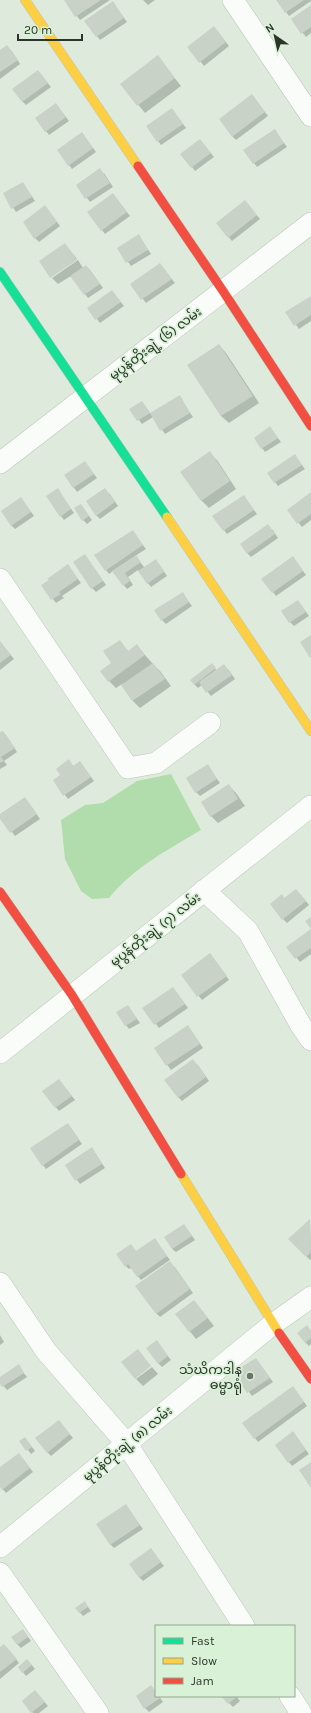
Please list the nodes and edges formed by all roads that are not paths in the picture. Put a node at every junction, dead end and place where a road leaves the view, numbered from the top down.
1 (25, 0) edge
2 (233, 0) edge
3 (311, 116) edge
4 (311, 223) edge
5 (0, 272) edge
6 (224, 291) junction
7 (86, 396) junction
8 (311, 426) edge
9 (0, 463) edge
10 (0, 579) edge
11 (210, 723) dead end
12 (311, 731) edge
13 (311, 806) edge
14 (204, 890) junction
15 (0, 892) edge
16 (72, 995) junction
17 (311, 1040) edge
18 (0, 1053) edge
19 (0, 1283) edge
20 (311, 1297) edge
21 (273, 1324) junction
22 (311, 1379) edge
23 (126, 1444) junction
24 (0, 1547) edge
25 (0, 1573) edge
26 (243, 1625) edge
27 (291, 1697) edge
28 (98, 1713) edge
29 (301, 1713) edge

1 - 6 street
2 - 3 street
4 - 6 street, မုပွန်တိုးချဲ့ (၆) လမ်း
5 - 7 street
6 - 7 street, မုပွန်တိုးချဲ့ (၆) လမ်း
6 - 8 street
7 - 9 street, မုပွန်တိုးချဲ့ (၆) လမ်း
7 - 12 street
10 - 11 street
13 - 14 street, မုပွန်တိုးချဲ့ (၇) လမ်း
14 - 16 street, မုပွန်တိုးချဲ့ (၇) လမ်း
14 - 17 street
15 - 16 street
16 - 18 street, မုပွန်တိုးချဲ့ (၇) လမ်း
16 - 21 street
19 - 23 street
20 - 21 street, မုပွန်တိုးချဲ့ (၈) လမ်း
21 - 22 street
21 - 23 street, မုပွန်တိုးချဲ့ (၈) လမ်း
23 - 24 street, မုပွန်တိုးချဲ့ (၈) လမ်း
23 - 26 street
25 - 28 street
27 - 29 street

